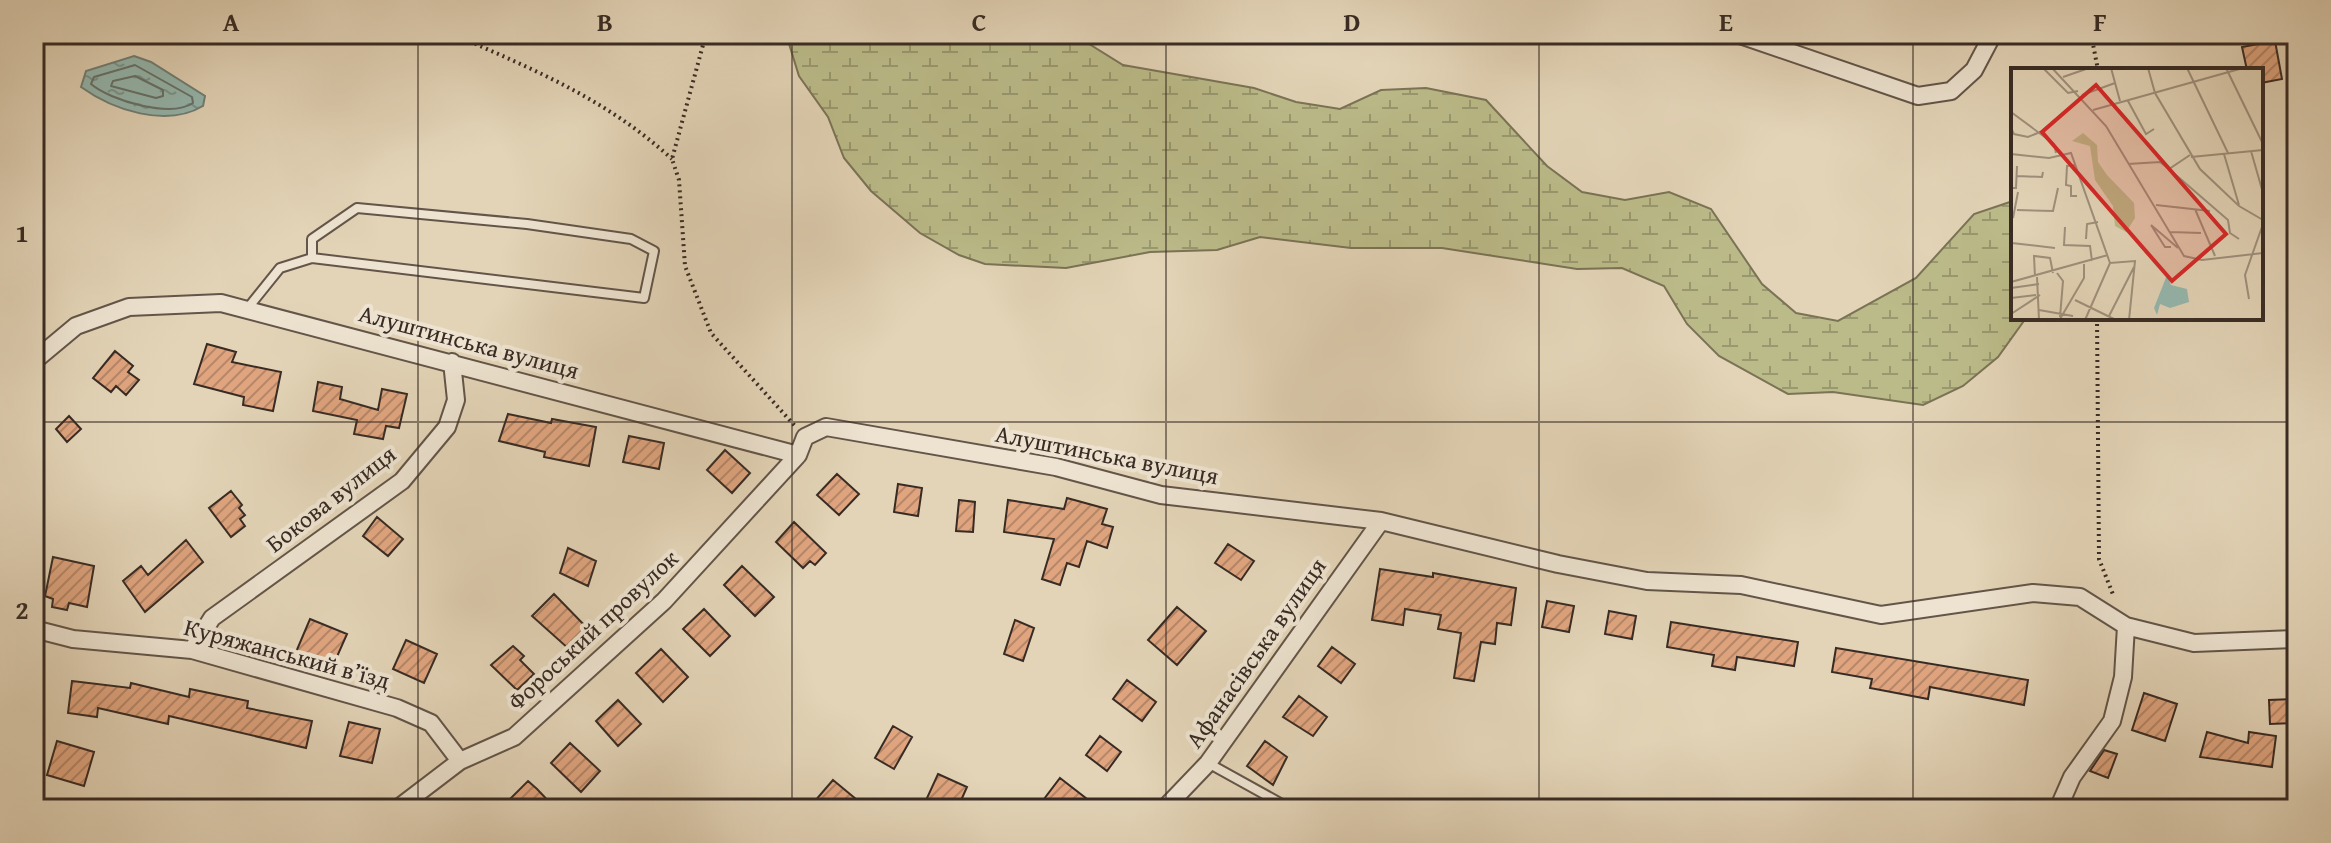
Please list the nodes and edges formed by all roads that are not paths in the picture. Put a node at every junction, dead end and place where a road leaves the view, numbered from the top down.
1 (1737, 34) edge
2 (1993, 34) edge
3 (1779, 41) edge
4 (312, 258) junction
5 (247, 309) junction
6 (34, 361) edge
7 (452, 362) junction
8 (798, 455) junction
9 (1381, 521) junction
10 (2126, 626) junction
11 (34, 629) edge
12 (2297, 639) edge
13 (192, 650) junction
14 (460, 761) junction
15 (1208, 763) junction
16 (397, 809) edge
17 (1164, 809) edge
18 (1291, 809) edge
19 (2058, 809) edge

1 - 3 street
2 - 3 street
4 - 4 lane
4 - 5 lane
5 - 6 street, Алуштинська вулиця
5 - 7 street, Алуштинська вулиця
7 - 8 street, Алуштинська вулиця
7 - 13 street, Бокова вулиця
8 - 9 street, Алуштинська вулиця
8 - 14 street, Фороський провулок
9 - 10 street, Алуштинська вулиця
9 - 15 street, Афанасівська вулиця
10 - 12 street, Алуштинська вулиця
10 - 19 street
11 - 13 street, Куряжанський в’їзд
13 - 14 street, Куряжанський в’їзд
14 - 16 street, Фороський провулок
15 - 17 street, Афанасівська вулиця
15 - 18 lane

